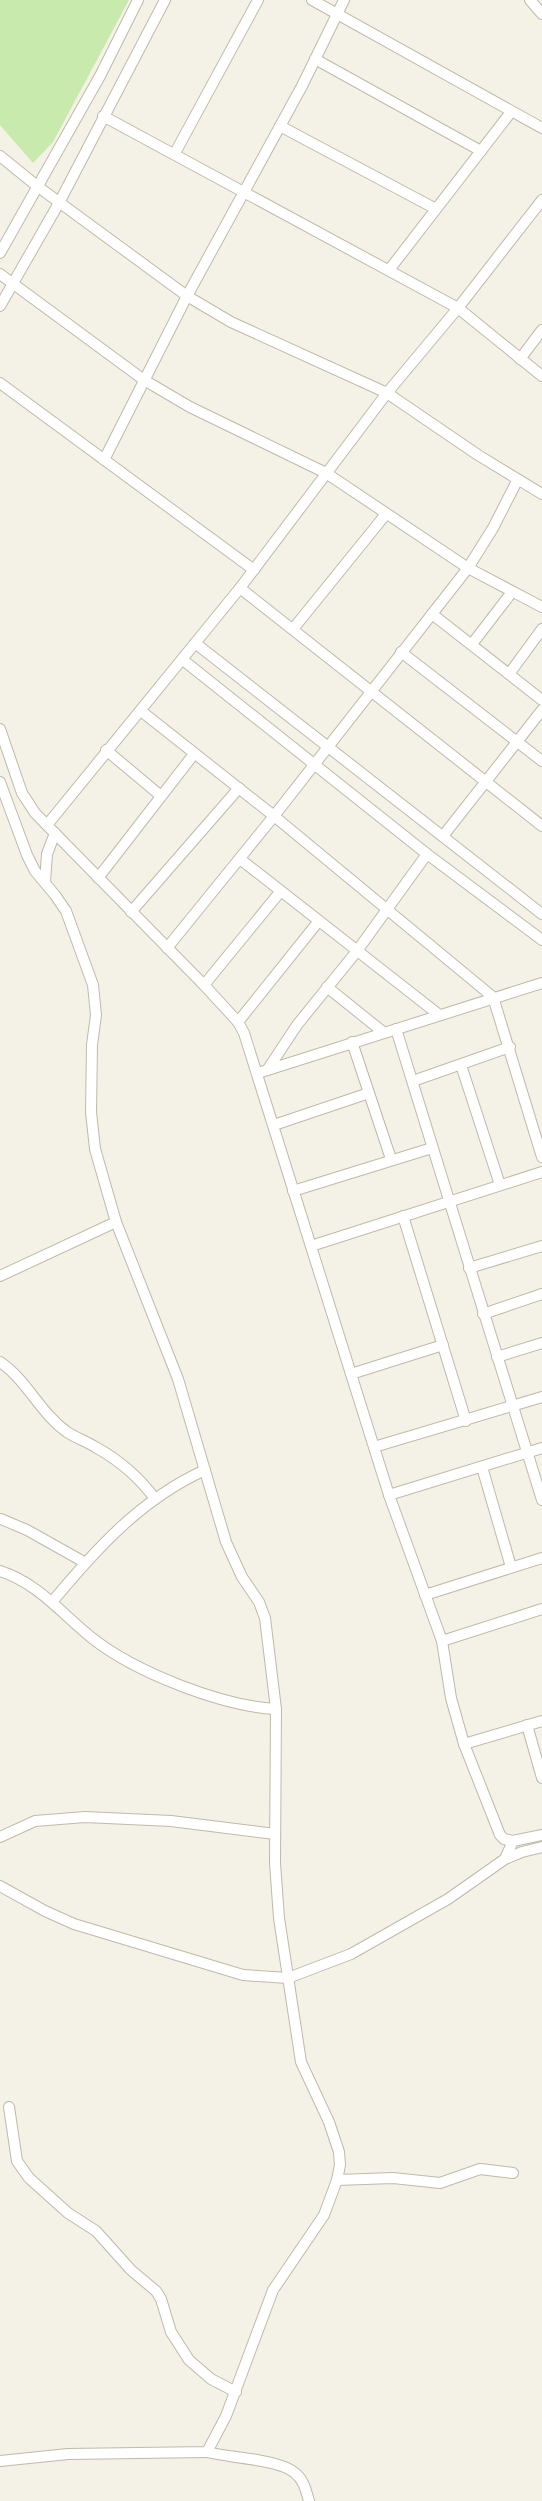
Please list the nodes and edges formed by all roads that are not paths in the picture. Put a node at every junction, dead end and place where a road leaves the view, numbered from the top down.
1 (138, 0) edge
2 (165, 0) edge
3 (258, 0) edge
4 (312, 0) edge
5 (344, 0) edge
6 (530, 0) edge
7 (338, 14) junction
8 (542, 14) edge
9 (315, 59) junction
10 (511, 112) junction
11 (104, 116) junction
12 (280, 126) junction
13 (542, 128) edge
14 (481, 151) junction
15 (175, 153) junction
16 (0, 156) edge
17 (37, 186) junction
18 (243, 191) junction
19 (542, 200) edge
20 (59, 203) junction
21 (436, 209) junction
22 (0, 253) edge
23 (388, 270) junction
24 (0, 274) edge
25 (12, 284) junction
26 (187, 296) junction
27 (0, 306) edge
28 (458, 308) junction
29 (542, 330) edge
30 (520, 359) junction
31 (542, 376) edge
32 (144, 380) junction
33 (0, 383) edge
34 (387, 393) junction
35 (104, 460) junction
36 (326, 473) junction
37 (517, 480) junction
38 (542, 494) edge
39 (386, 514) junction
40 (468, 568) junction
41 (254, 570) junction
42 (240, 588) junction
43 (512, 592) junction
44 (542, 607) edge
45 (432, 614) junction
46 (293, 629) junction
47 (542, 629) edge
48 (196, 643) junction
49 (472, 644) junction
50 (401, 652) junction
51 (183, 660) junction
52 (509, 674) junction
53 (370, 691) junction
54 (542, 700) edge
55 (542, 710) edge
56 (141, 711) junction
57 (0, 730) edge
58 (518, 743) junction
59 (328, 747) junction
60 (106, 750) junction
61 (194, 754) junction
62 (542, 761) edge
63 (315, 764) junction
64 (484, 781) junction
65 (0, 782) edge
66 (239, 788) junction
67 (160, 796) junction
68 (274, 816) junction
69 (47, 825) junction
70 (542, 826) edge
71 (54, 833) junction
72 (443, 836) junction
73 (427, 854) junction
74 (240, 859) junction
75 (98, 878) junction
76 (45, 882) junction
77 (280, 892) junction
78 (386, 910) junction
79 (131, 912) junction
80 (542, 914) edge
81 (318, 922) junction
82 (542, 940) edge
83 (167, 948) junction
84 (357, 951) junction
85 (542, 982) edge
86 (204, 985) junction
87 (328, 987) junction
88 (493, 997) junction
89 (438, 1014) junction
90 (238, 1022) junction
91 (396, 1029) junction
92 (384, 1032) junction
93 (352, 1042) junction
94 (510, 1047) junction
95 (461, 1065) junction
96 (263, 1071) junction
97 (413, 1081) junction
98 (369, 1093) junction
99 (274, 1125) junction
100 (432, 1148) junction
101 (542, 1157) edge
102 (391, 1159) junction
103 (542, 1172) edge
104 (500, 1185) junction
105 (294, 1191) junction
106 (450, 1200) junction
107 (403, 1216) junction
108 (116, 1222) junction
109 (311, 1246) junction
110 (542, 1246) edge
111 (469, 1268) junction
112 (0, 1276) edge
113 (542, 1294) edge
114 (483, 1314) junction
115 (542, 1343) edge
116 (443, 1346) junction
117 (497, 1357) junction
118 (0, 1362) edge
119 (351, 1374) junction
120 (542, 1397) edge
121 (512, 1407) junction
122 (466, 1421) junction
123 (374, 1447) junction
124 (542, 1448) edge
125 (527, 1453) junction
126 (482, 1467) junction
127 (205, 1470) junction
128 (389, 1495) junction
129 (155, 1499) junction
130 (542, 1500) edge
131 (1, 1519) dead end
132 (542, 1558) edge
133 (84, 1562) junction
134 (511, 1567) junction
135 (0, 1571) edge
136 (425, 1595) junction
137 (52, 1602) junction
138 (542, 1609) edge
139 (442, 1641) junction
140 (276, 1709) junction
141 (542, 1721) edge
142 (526, 1725) junction
143 (464, 1744) junction
144 (542, 1778) edge
145 (275, 1834) junction
146 (542, 1835) edge
147 (0, 1837) edge
148 (513, 1841) junction
149 (542, 1847) edge
150 (505, 1859) junction
151 (0, 1886) edge
152 (288, 1978) junction
153 (9, 2107) dead end
154 (513, 2173) dead end
155 (337, 2180) junction
156 (236, 2392) junction
157 (207, 2452) junction
158 (0, 2461) edge
159 (309, 2501) edge

1 - 17 street
2 - 11 street
3 - 15 street
4 - 7 street
5 - 7 street
6 - 8 street
7 - 9 street
7 - 10 street
9 - 12 street
9 - 14 street
10 - 13 street
10 - 14 street
11 - 15 street
11 - 20 street
12 - 18 street
12 - 21 street
14 - 21 street
15 - 18 street
16 - 17 street
17 - 20 street
17 - 22 street
18 - 23 street
18 - 26 street
19 - 28 street
20 - 25 street
20 - 26 street
21 - 23 street
23 - 28 street
24 - 25 street
25 - 27 street
25 - 32 street
26 - 32 street
26 - 34 street
28 - 30 street
28 - 34 street
29 - 30 street
30 - 31 street
32 - 35 street
32 - 36 street
33 - 35 street
34 - 36 street
34 - 37 street
35 - 41 street
36 - 39 street
36 - 41 street
37 - 38 street
37 - 40 street
39 - 40 street
39 - 46 street
40 - 43 street
40 - 45 street
41 - 42 street
42 - 46 street
42 - 48 street
43 - 44 street
43 - 49 street
45 - 49 street
45 - 50 street
46 - 53 street
47 - 52 street
48 - 51 street
48 - 59 street
49 - 52 street
50 - 53 street
50 - 58 street
51 - 56 street
51 - 63 street
52 - 54 street
53 - 59 street
53 - 64 street
55 - 58 street
56 - 60 street
56 - 61 street
57 - 69 street
58 - 62 street
58 - 64 street
59 - 63 street
59 - 72 street
60 - 67 street
60 - 69 street
61 - 66 street
61 - 67 street
63 - 68 street
63 - 73 street
64 - 70 street
64 - 72 street
65 - 76 street
66 - 68 street
66 - 79 street
67 - 75 street
68 - 74 street
68 - 78 street
69 - 71 street
71 - 75 street
71 - 76 street
72 - 80 street
73 - 78 street
73 - 82 street
74 - 77 street
74 - 83 street
75 - 79 street
76 - 108 street
77 - 81 street
77 - 86 street
78 - 84 street
78 - 88 street
79 - 83 street
81 - 84 street
81 - 90 street
83 - 86 street
84 - 87 street
84 - 89 street
85 - 88 street
86 - 90 street
87 - 92 street
87 - 96 street
88 - 89 street
88 - 94 street
89 - 91 street
90 - 96 street
91 - 92 street
91 - 97 street
92 - 93 street
93 - 96 street
93 - 98 street
94 - 95 street
94 - 101 street
95 - 97 street
95 - 104 street
96 - 99 street
97 - 100 street
98 - 99 street
98 - 102 street
99 - 105 street
100 - 102 street
100 - 106 street
102 - 105 street
103 - 104 street
104 - 106 street
105 - 109 street
106 - 107 street
106 - 111 street
107 - 109 street
107 - 116 street
108 - 112 street
108 - 127 street
109 - 119 street
110 - 111 street
111 - 114 street
113 - 114 street
114 - 117 street
115 - 117 street
116 - 119 street
116 - 122 street
117 - 121 street
118 - 129 street
119 - 123 street
120 - 121 street
121 - 122 street
121 - 125 street
122 - 123 street
123 - 128 street
124 - 125 street
125 - 126 street
125 - 130 street
126 - 128 street
126 - 134 street
127 - 129 street
127 - 140 street
128 - 136 street
129 - 133 street
131 - 133 street
132 - 134 street
133 - 137 street
134 - 136 street
135 - 137 street
136 - 139 street
137 - 140 street
138 - 139 street
139 - 143 street
140 - 145 street
141 - 142 street
142 - 143 street
142 - 144 street
143 - 148 street
145 - 147 street
145 - 152 street
146 - 148 street
148 - 150 street
149 - 150 street
150 - 152 street
151 - 152 street
152 - 155 street
153 - 156 street
154 - 155 street
155 - 156 street
156 - 157 street
157 - 158 street
157 - 159 street

